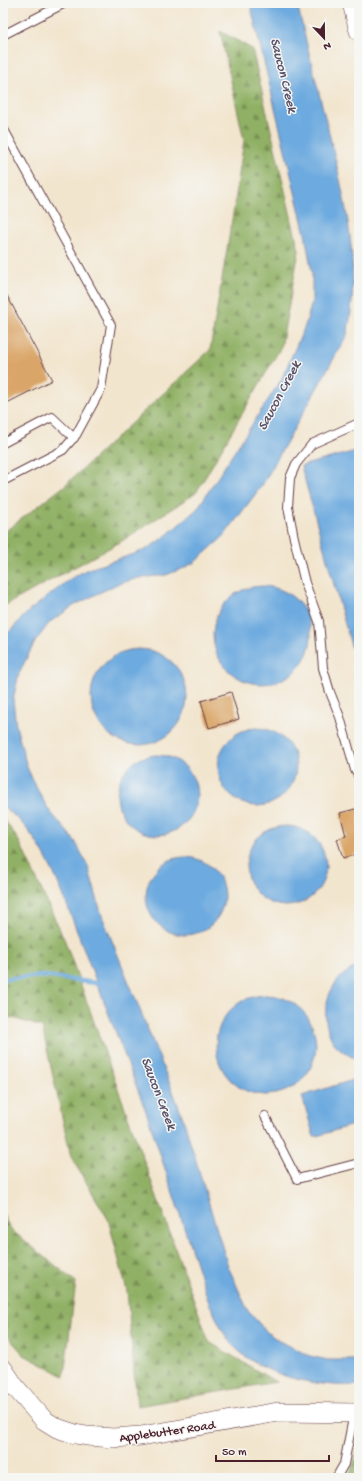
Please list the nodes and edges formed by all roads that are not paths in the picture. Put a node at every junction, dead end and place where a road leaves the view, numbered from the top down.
1 (65, 3) edge
2 (352, 3) edge
3 (359, 31) edge
4 (3, 35) edge
5 (3, 128) edge
6 (359, 422) edge
7 (74, 438) junction
8 (3, 443) edge
9 (3, 481) edge
10 (359, 777) edge
11 (265, 1116) dead end
12 (359, 1163) edge
13 (3, 1369) edge
14 (356, 1413) edge
15 (336, 1478) edge

1 - 4 lane
2 - 3 street
5 - 7 lane
6 - 10 lane
7 - 8 lane
7 - 9 lane
11 - 12 lane
13 - 14 street, Applebutter Road
14 - 15 lane

